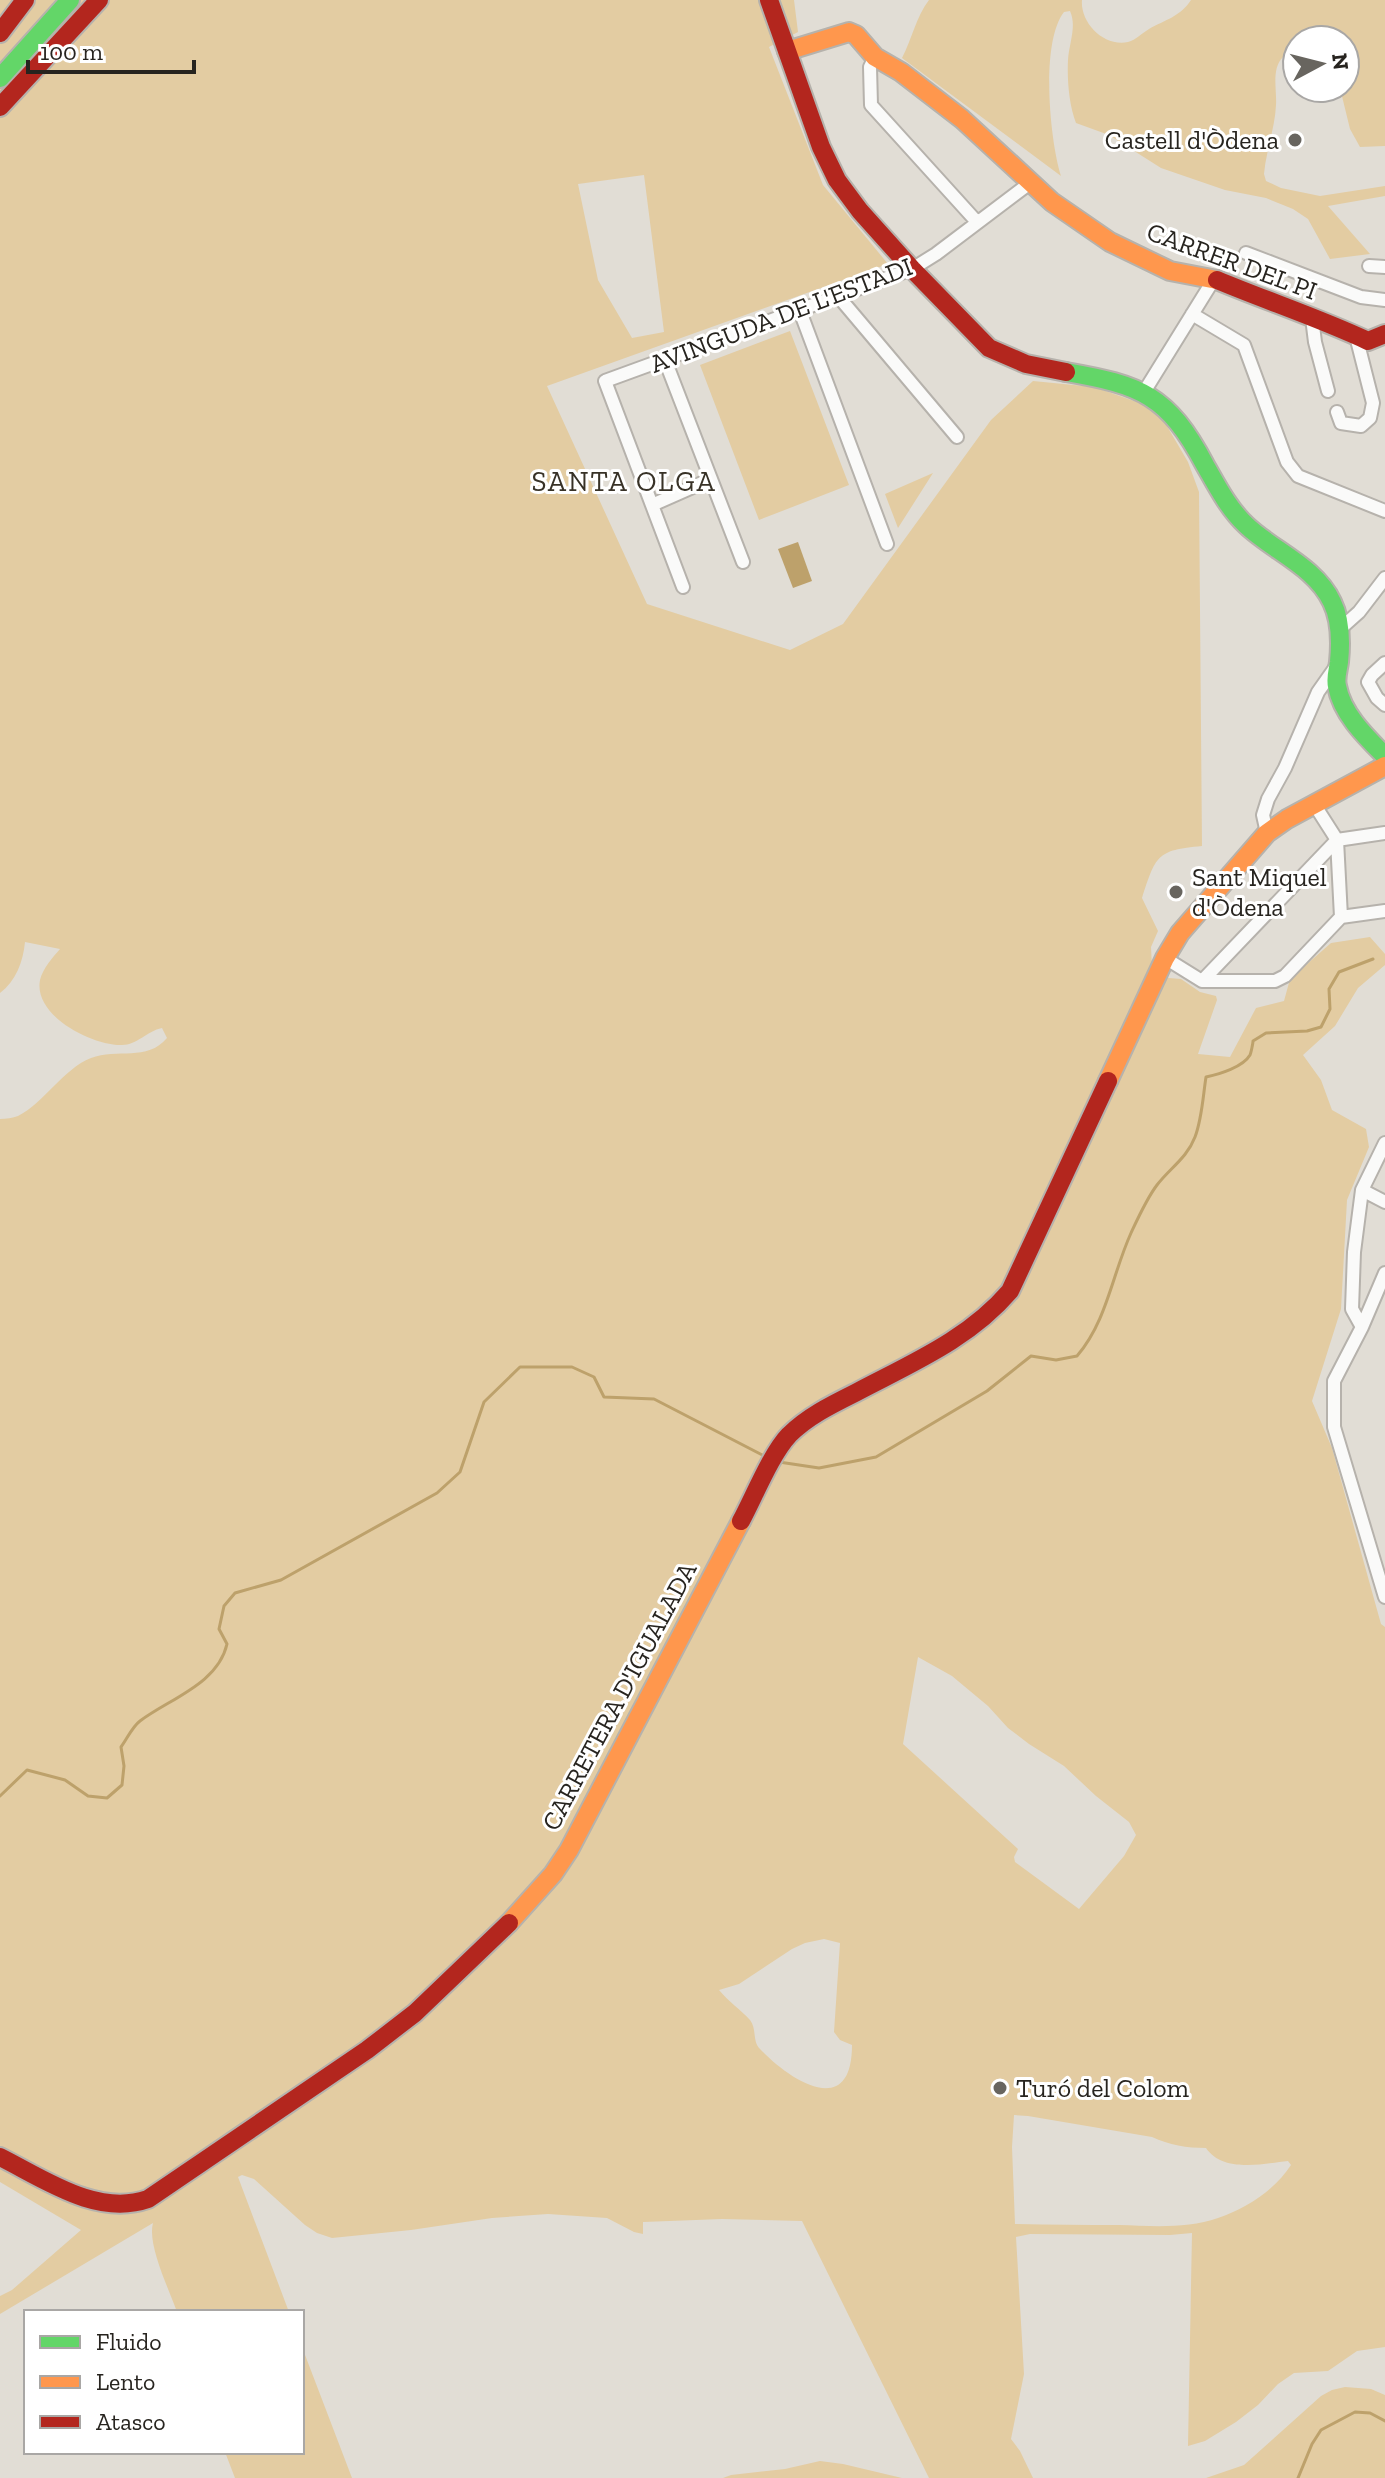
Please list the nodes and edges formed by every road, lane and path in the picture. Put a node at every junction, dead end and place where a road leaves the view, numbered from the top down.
1 (25, 0) edge
2 (70, 0) edge
3 (99, 0) edge
4 (769, 0) edge
5 (0, 33) edge
6 (787, 51) junction
7 (875, 57) junction
8 (0, 78) edge
9 (0, 107) edge
10 (1030, 183) junction
11 (977, 222) junction
12 (1246, 253) dead end
13 (1369, 266) dead end
14 (1385, 267) edge
15 (912, 269) junction
16 (1214, 279) junction
17 (838, 296) junction
18 (1385, 300) edge
19 (800, 311) junction
20 (1192, 314) junction
21 (1312, 318) junction
22 (1385, 334) edge
23 (1356, 336) junction
24 (665, 360) junction
25 (1328, 391) dead end
26 (1144, 392) junction
27 (1337, 412) dead end
28 (957, 437) dead end
29 (711, 479) junction
30 (652, 505) junction
31 (1385, 511) edge
32 (887, 544) dead end
33 (743, 562) dead end
34 (1385, 578) edge
35 (683, 587) dead end
36 (1340, 629) junction
37 (1339, 663) junction
38 (1385, 663) edge
39 (1385, 705) edge
40 (1385, 756) edge
41 (1385, 766) edge
42 (1314, 804) junction
43 (1267, 833) junction
44 (1385, 833) edge
45 (1337, 840) junction
46 (1385, 911) edge
47 (1341, 917) junction
48 (1165, 958) junction
49 (1202, 981) junction
50 (1385, 1143) edge
51 (1362, 1190) junction
52 (1385, 1202) edge
53 (1385, 1273) edge
54 (1362, 1327) junction
55 (1385, 1597) edge
56 (0, 2157) edge

1 - 5 main road
2 - 8 main road
3 - 9 main road
4 - 6 main road
6 - 7 main road, CARRER DEL PI
6 - 15 main road
7 - 10 main road, CARRER DEL PI
7 - 11 street
10 - 11 street, AVINGUDA DE L'ESTADI
10 - 16 main road, CARRER DEL PI
11 - 15 street, AVINGUDA DE L'ESTADI
12 - 18 street
13 - 14 street
15 - 17 street, AVINGUDA DE L'ESTADI
15 - 26 main road
16 - 20 street
16 - 21 main road, CARRER DEL PI
17 - 19 street, AVINGUDA DE L'ESTADI
17 - 28 street
19 - 24 street, AVINGUDA DE L'ESTADI
19 - 32 street
20 - 26 street
20 - 31 street
21 - 23 main road, CARRER DEL PI
21 - 25 street
22 - 23 main road, CARRER DEL PI
23 - 27 street
24 - 29 street
24 - 30 street, AVINGUDA DE L'ESTADI
26 - 36 main road
29 - 30 street
29 - 33 street
30 - 35 street
34 - 36 street
36 - 37 main road
37 - 40 main road
37 - 43 street
38 - 39 street
41 - 42 main road, CARRETERA D'IGUALADA
42 - 43 main road, CARRETERA D'IGUALADA
42 - 45 street
43 - 48 main road, CARRETERA D'IGUALADA
44 - 45 street
45 - 47 street
45 - 49 street
46 - 47 street
47 - 49 street
48 - 49 street
48 - 56 main road, CARRETERA D'IGUALADA
50 - 51 street
51 - 52 street
51 - 54 street
53 - 54 street
54 - 55 street

